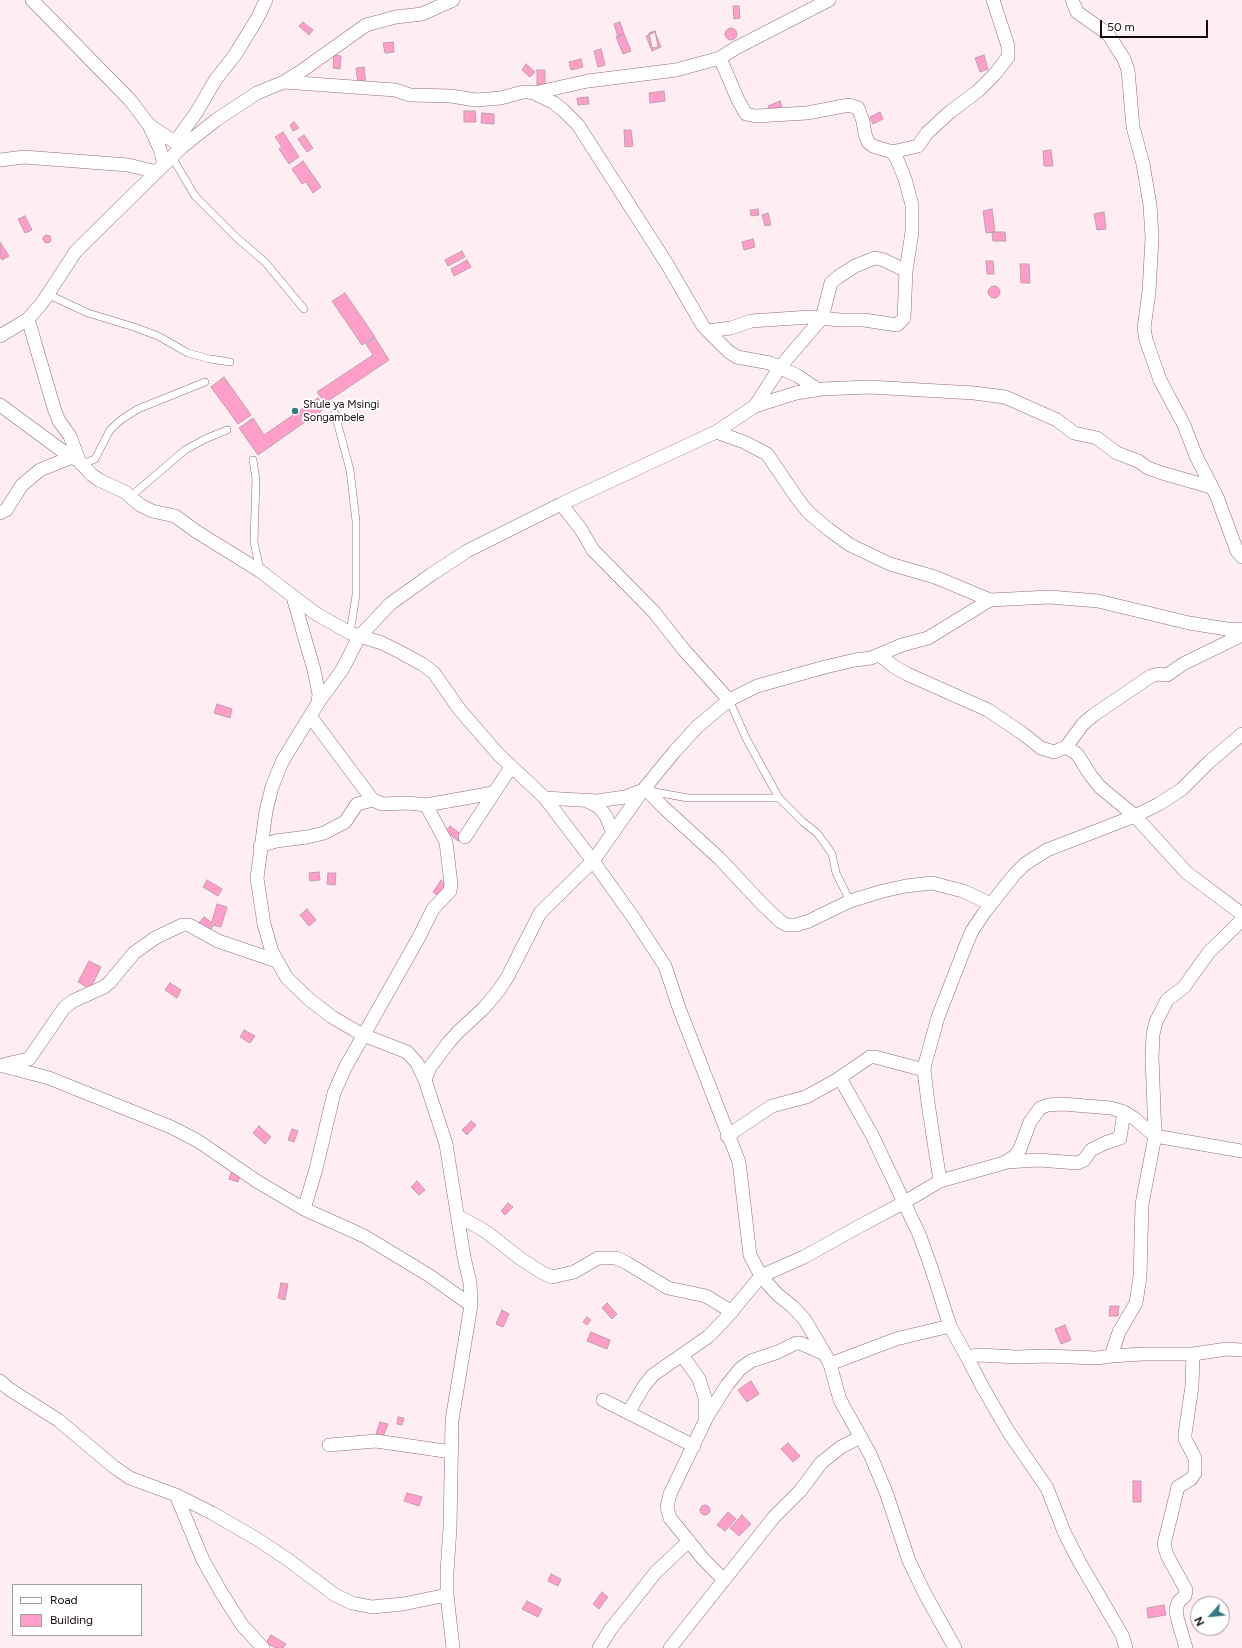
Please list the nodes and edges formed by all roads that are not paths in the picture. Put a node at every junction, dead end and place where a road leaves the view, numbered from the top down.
1 (32, 0) edge
2 (266, 0) edge
3 (453, 0) edge
4 (829, 0) edge
5 (993, 0) edge
6 (1072, 0) edge
7 (720, 58) junction
8 (284, 82) junction
9 (563, 86) junction
10 (534, 93) junction
11 (564, 110) junction
12 (150, 125) junction
13 (179, 144) junction
14 (892, 152) junction
15 (0, 160) edge
16 (164, 164) junction
17 (906, 271) junction
18 (47, 294) junction
19 (304, 309) dead end
20 (822, 318) junction
21 (28, 319) junction
22 (708, 331) junction
23 (0, 336) edge
24 (230, 362) dead end
25 (780, 367) junction
26 (205, 382) dead end
27 (818, 390) junction
28 (0, 405) edge
29 (755, 406) junction
30 (335, 414) dead end
31 (227, 430) dead end
32 (716, 432) junction
33 (253, 460) dead end
34 (78, 461) junction
35 (1211, 487) junction
36 (130, 497) junction
37 (561, 504) junction
38 (0, 513) edge
39 (1242, 557) edge
40 (260, 570) junction
41 (293, 597) junction
42 (990, 600) junction
43 (1242, 629) edge
44 (354, 635) junction
45 (1242, 635) edge
46 (880, 655) junction
47 (729, 700) junction
48 (318, 703) junction
49 (310, 716) junction
50 (1242, 734) edge
51 (1066, 747) junction
52 (511, 767) junction
53 (646, 790) junction
54 (493, 793) junction
55 (545, 798) junction
56 (779, 798) junction
57 (373, 800) junction
58 (587, 801) junction
59 (426, 806) junction
60 (1135, 816) junction
61 (613, 833) junction
62 (465, 838) dead end
63 (260, 846) junction
64 (593, 861) junction
65 (850, 901) junction
66 (991, 904) junction
67 (1242, 914) edge
68 (1242, 920) edge
69 (277, 961) junction
70 (363, 1035) junction
71 (0, 1065) edge
72 (924, 1070) junction
73 (840, 1078) junction
74 (425, 1080) junction
75 (1124, 1112) junction
76 (727, 1136) junction
77 (1155, 1136) junction
78 (1242, 1151) edge
79 (1004, 1162) junction
80 (940, 1181) junction
81 (903, 1203) junction
82 (304, 1209) junction
83 (458, 1216) junction
84 (761, 1276) junction
85 (471, 1305) junction
86 (732, 1312) junction
87 (950, 1326) junction
88 (1242, 1350) edge
89 (1193, 1354) junction
90 (682, 1355) junction
91 (1111, 1356) junction
92 (967, 1357) junction
93 (827, 1359) junction
94 (0, 1381) edge
95 (603, 1400) dead end
96 (628, 1413) junction
97 (705, 1420) junction
98 (861, 1437) junction
99 (329, 1445) dead end
100 (694, 1446) junction
101 (452, 1452) junction
102 (176, 1495) junction
103 (689, 1541) junction
104 (724, 1580) junction
105 (447, 1595) junction
106 (263, 1648) edge
107 (453, 1648) edge
108 (599, 1648) edge
109 (670, 1648) edge
110 (955, 1648) edge
111 (1126, 1648) edge
112 (1186, 1648) edge

1 - 12 street
2 - 13 street
3 - 8 street
4 - 7 street
5 - 14 street
6 - 35 street
7 - 9 street
7 - 14 street
8 - 10 street
8 - 13 street
9 - 10 street
9 - 11 street
10 - 11 street
11 - 22 street
12 - 13 street
12 - 16 street
13 - 16 street
14 - 17 street
15 - 16 street
16 - 18 street
16 - 19 lane
17 - 20 street
17 - 20 street
18 - 21 street
18 - 24 lane
20 - 22 street
20 - 25 street
21 - 23 street
21 - 34 street
22 - 25 street
25 - 27 street
25 - 29 street
26 - 34 lane
27 - 29 street
27 - 35 street
28 - 34 street
29 - 32 street
30 - 44 lane
31 - 36 lane
32 - 37 street
32 - 42 street
33 - 40 lane
34 - 36 street
34 - 38 street
35 - 39 street
36 - 40 street
37 - 44 street
37 - 47 street
40 - 41 street
41 - 44 street
41 - 48 street
42 - 43 street
42 - 46 street
44 - 48 street
44 - 52 street
45 - 51 street
46 - 47 street
46 - 51 street
47 - 53 street
47 - 56 lane
48 - 49 street
49 - 57 street
49 - 63 street
50 - 60 street
51 - 60 street
52 - 54 street
52 - 55 street
53 - 56 lane
53 - 58 street
53 - 61 street
53 - 65 street
54 - 59 street
54 - 62 street
55 - 58 street
55 - 64 street
56 - 65 lane
57 - 59 street
57 - 63 street
58 - 61 street
59 - 70 street
60 - 66 street
60 - 67 street
61 - 64 street
63 - 69 street
64 - 74 street
64 - 76 street
65 - 66 street
66 - 72 street
68 - 77 street
69 - 70 street
69 - 71 street
70 - 74 street
70 - 82 street
71 - 82 street
72 - 73 street
72 - 80 street
73 - 76 street
73 - 81 street
74 - 83 street
75 - 77 street
75 - 79 street
75 - 79 street
76 - 84 street
77 - 78 street
77 - 91 street
79 - 80 street
80 - 81 street
81 - 84 street
81 - 87 street
82 - 85 street
83 - 85 street
83 - 86 street
84 - 86 street
84 - 93 street
85 - 101 street
86 - 90 street
87 - 92 street
87 - 93 street
88 - 89 street
89 - 91 street
89 - 112 street
90 - 96 street
90 - 97 street
91 - 92 street
92 - 111 street
93 - 97 street
93 - 98 street
94 - 102 street
95 - 96 street
96 - 100 street
97 - 100 street
98 - 104 street
98 - 110 street
99 - 101 street
100 - 103 street
101 - 105 street
102 - 105 street
102 - 106 street
103 - 104 street
103 - 108 street
104 - 109 street
105 - 107 street

